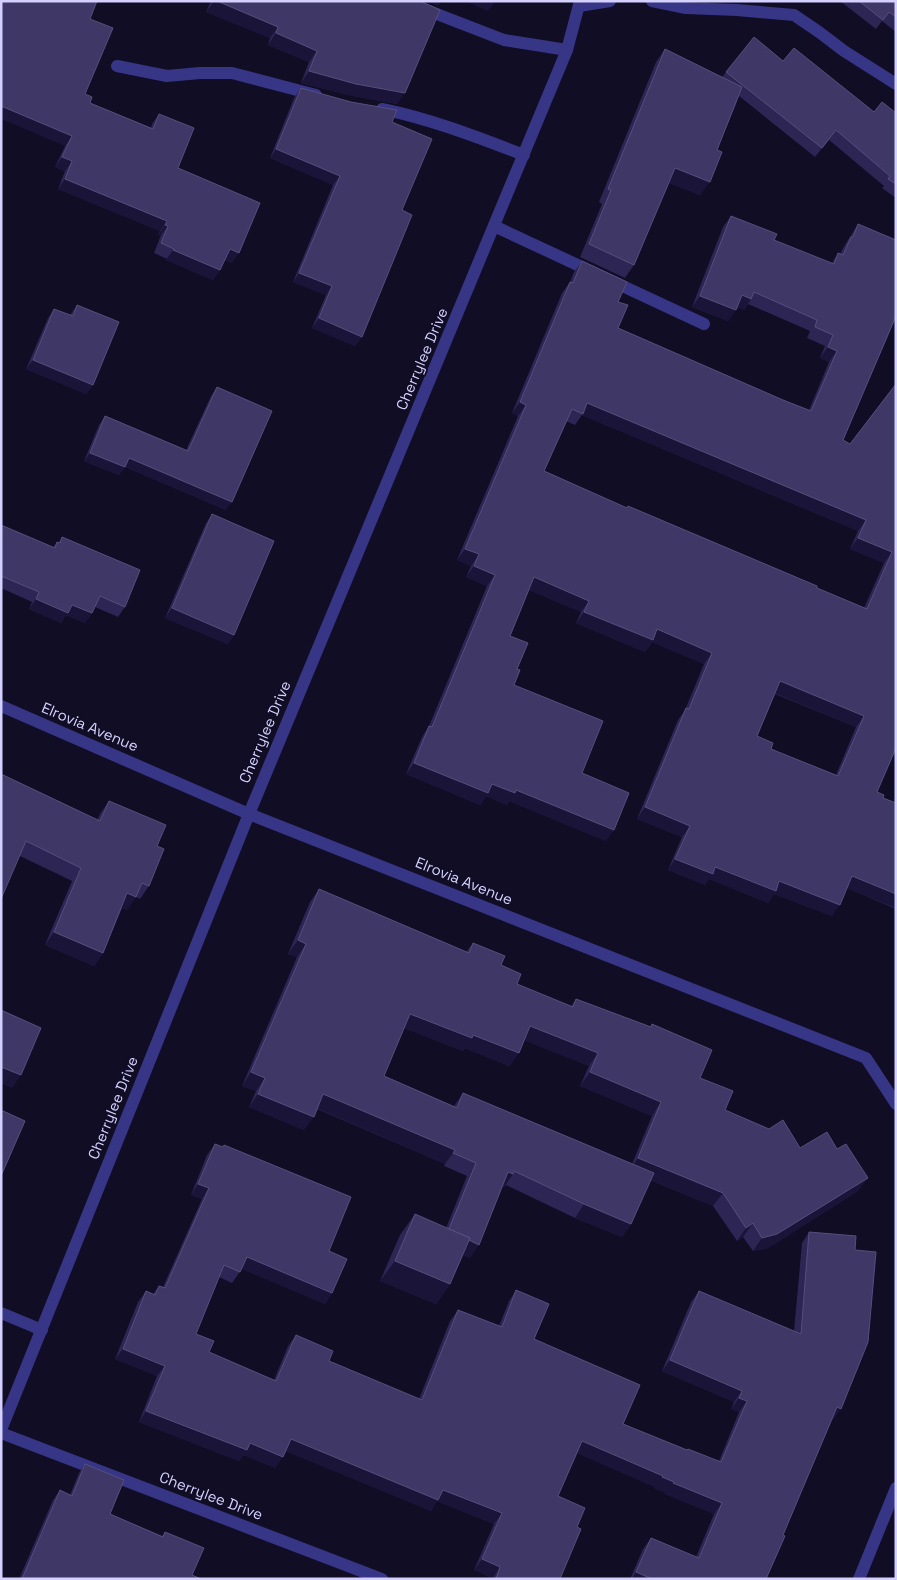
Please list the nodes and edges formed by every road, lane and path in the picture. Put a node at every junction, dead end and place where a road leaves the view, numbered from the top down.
1 (403, 1) edge
2 (610, 1) edge
3 (652, 1) edge
4 (579, 4) edge
5 (567, 50) junction
6 (117, 66) dead end
7 (896, 84) edge
8 (327, 98) edge
9 (372, 108) edge
10 (524, 155) junction
11 (494, 226) junction
12 (704, 324) dead end
13 (1, 706) edge
14 (249, 814) junction
15 (896, 1104) edge
16 (1, 1313) edge
17 (42, 1330) junction
18 (1, 1432) edge
19 (896, 1488) edge
20 (382, 1579) edge
21 (859, 1579) edge

1 - 5 street
2 - 4 street
3 - 7 street
4 - 5 street, Cherrylee Drive
5 - 10 street, Cherrylee Drive
6 - 8 street
9 - 10 street
10 - 11 street, Cherrylee Drive
11 - 12 street
11 - 14 street, Cherrylee Drive
13 - 14 street, Elrovia Avenue
14 - 15 street, Elrovia Avenue
14 - 17 street, Cherrylee Drive
16 - 17 street
17 - 18 street, Cherrylee Drive
18 - 20 street, Cherrylee Drive
19 - 21 street

